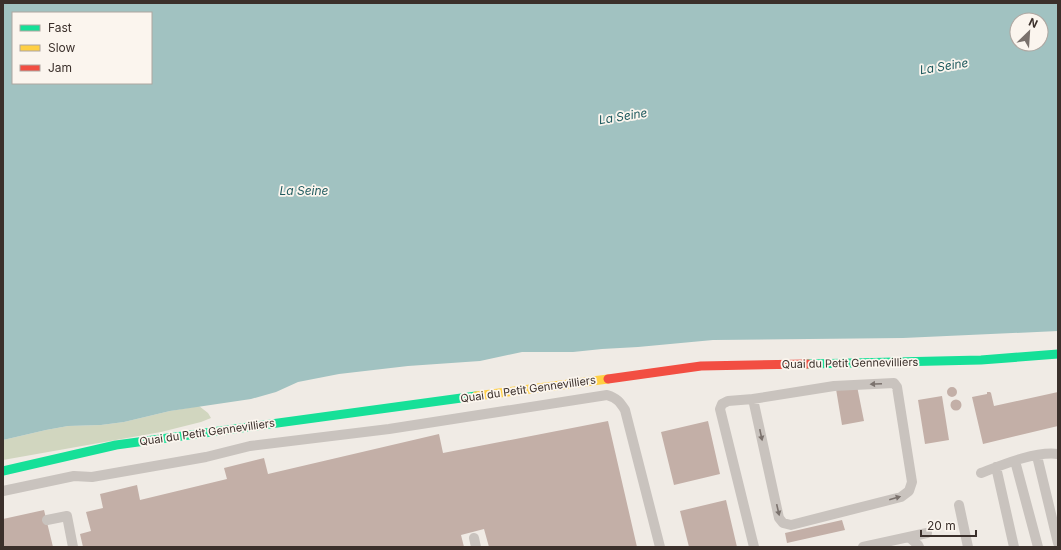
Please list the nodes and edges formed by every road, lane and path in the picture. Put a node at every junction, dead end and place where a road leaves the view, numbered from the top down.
1 (1058, 354) edge
2 (754, 398) junction
3 (1058, 454) edge
4 (1037, 456) junction
5 (1015, 461) junction
6 (996, 467) junction
7 (3, 471) edge
8 (981, 473) dead end
9 (3, 491) edge
10 (959, 505) dead end
11 (47, 520) dead end
12 (927, 533) dead end
13 (909, 537) junction
14 (1058, 543) edge
15 (73, 547) edge
16 (660, 547) edge
17 (754, 547) edge
18 (863, 547) edge
19 (919, 547) edge
20 (968, 547) edge
21 (1014, 547) edge
22 (1038, 547) edge

1 - 7 street, Quai du Petit Gennevilliers
2 -> 2 lane
2 - 17 lane
3 - 4 lane
4 - 5 lane
4 - 14 lane
5 - 6 lane
5 - 22 lane
6 - 8 lane
6 - 21 lane
9 - 16 lane
10 - 20 lane
11 - 15 lane
12 - 13 lane
13 - 18 lane
13 - 19 lane

